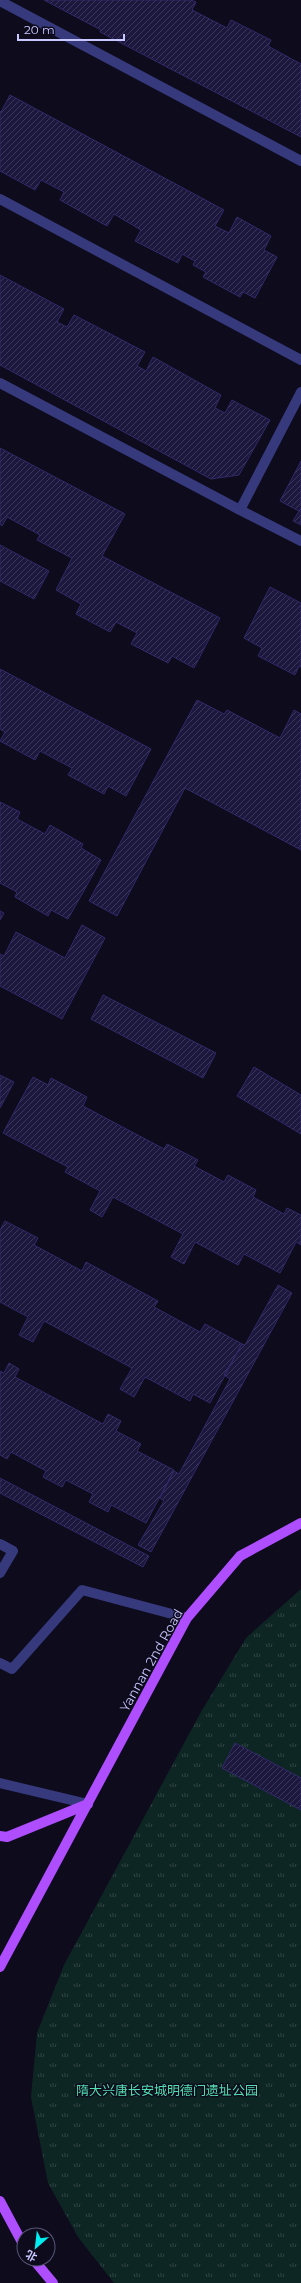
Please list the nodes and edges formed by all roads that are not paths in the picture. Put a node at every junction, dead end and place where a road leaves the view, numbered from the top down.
1 (0, 1) edge
2 (301, 161) edge
3 (0, 199) edge
4 (301, 360) edge
5 (0, 383) edge
6 (301, 392) edge
7 (240, 510) junction
8 (301, 541) edge
9 (301, 1523) edge
10 (0, 1544) edge
11 (0, 1573) edge
12 (187, 1618) junction
13 (0, 1663) edge
14 (0, 1784) edge
15 (88, 1804) junction
16 (0, 1836) edge
17 (0, 1967) edge
18 (0, 2202) edge
19 (16, 2231) edge
20 (40, 2267) edge
21 (53, 2283) edge

1 - 2 street
3 - 4 street
5 - 7 street
6 - 7 street
7 - 8 street
9 - 12 main road, Yannan 2nd Road
10 - 11 street
12 - 13 street
12 - 15 main road, Yannan 2nd Road
14 - 15 street
15 - 16 main road
15 - 17 main road, Yannan 2nd Road
18 - 19 main road
20 - 21 main road

